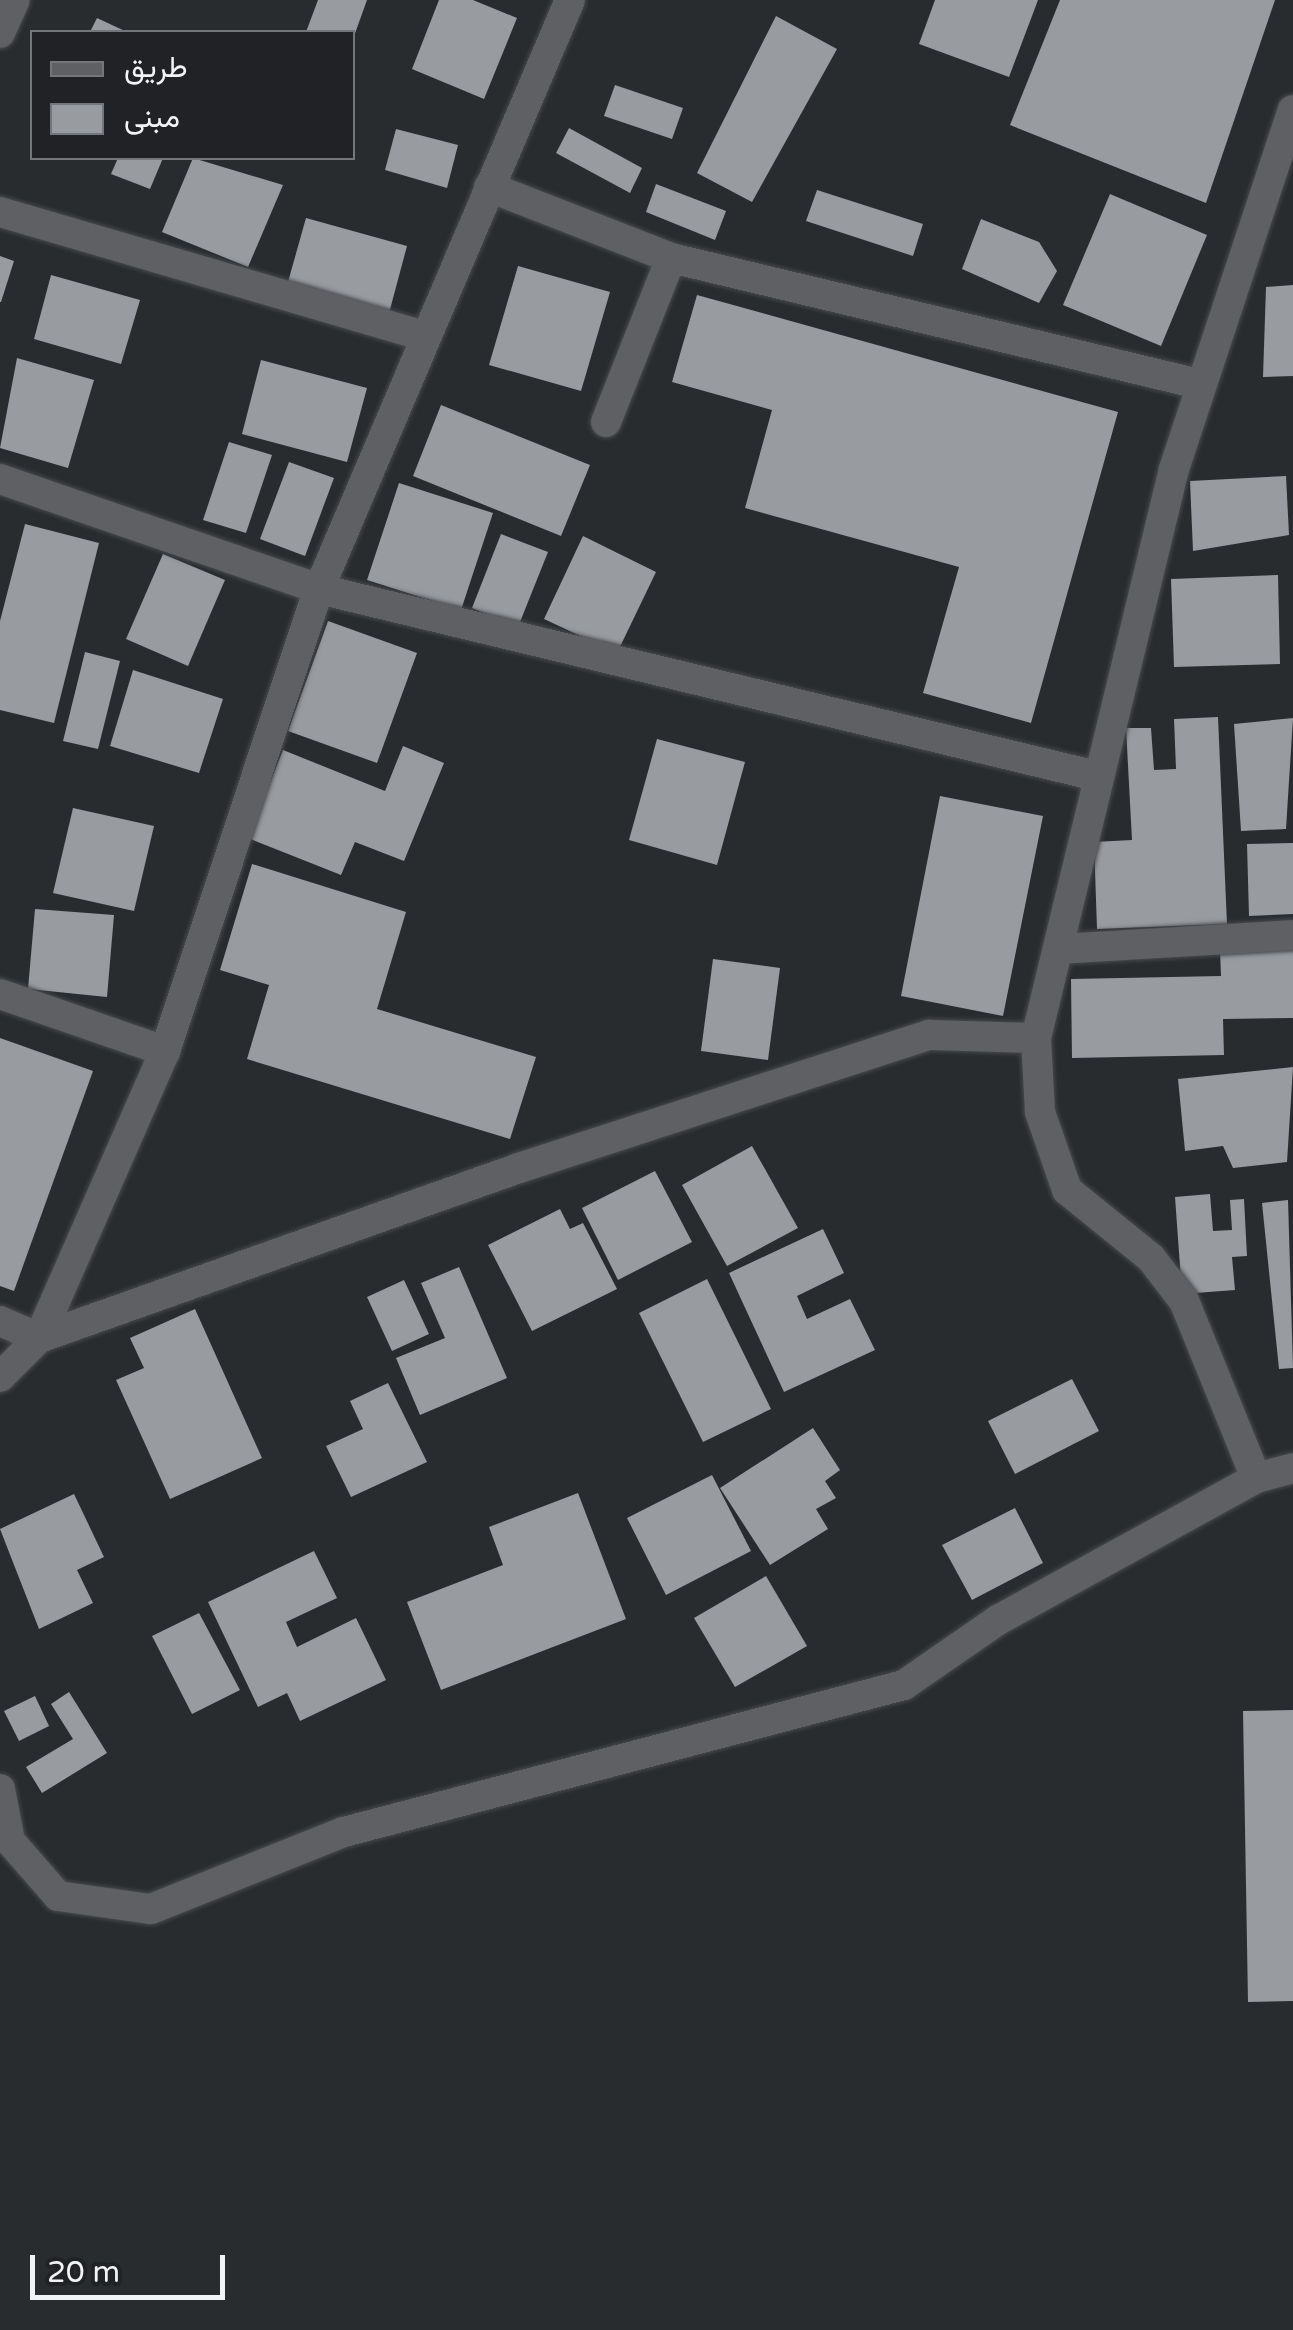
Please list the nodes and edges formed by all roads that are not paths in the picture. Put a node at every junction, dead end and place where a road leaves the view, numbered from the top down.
1 (16, 0) edge
2 (570, 0) edge
3 (0, 32) edge
4 (1293, 110) edge
5 (489, 187) junction
6 (0, 212) edge
7 (672, 258) junction
8 (421, 336) junction
9 (1199, 384) junction
10 (606, 422) dead end
11 (0, 479) edge
12 (319, 589) junction
13 (1097, 776) junction
14 (1293, 934) edge
15 (1059, 949) junction
16 (0, 994) edge
17 (1036, 1038) junction
18 (165, 1051) junction
19 (0, 1322) edge
20 (40, 1338) junction
21 (0, 1378) edge
22 (1293, 1468) edge
23 (1256, 1478) junction
24 (0, 1788) edge

1 - 3 street
2 - 5 street
4 - 9 street
5 - 7 street
5 - 8 street
6 - 8 street
7 - 9 street
7 - 10 street
8 - 12 street
9 - 13 street
11 - 12 street
12 - 13 street
12 - 18 street
13 - 15 street
14 - 15 street
15 - 17 street
16 - 18 street
17 - 20 street
17 - 23 street
18 - 20 street
19 - 20 street
20 - 21 street
22 - 23 street
23 - 24 street

